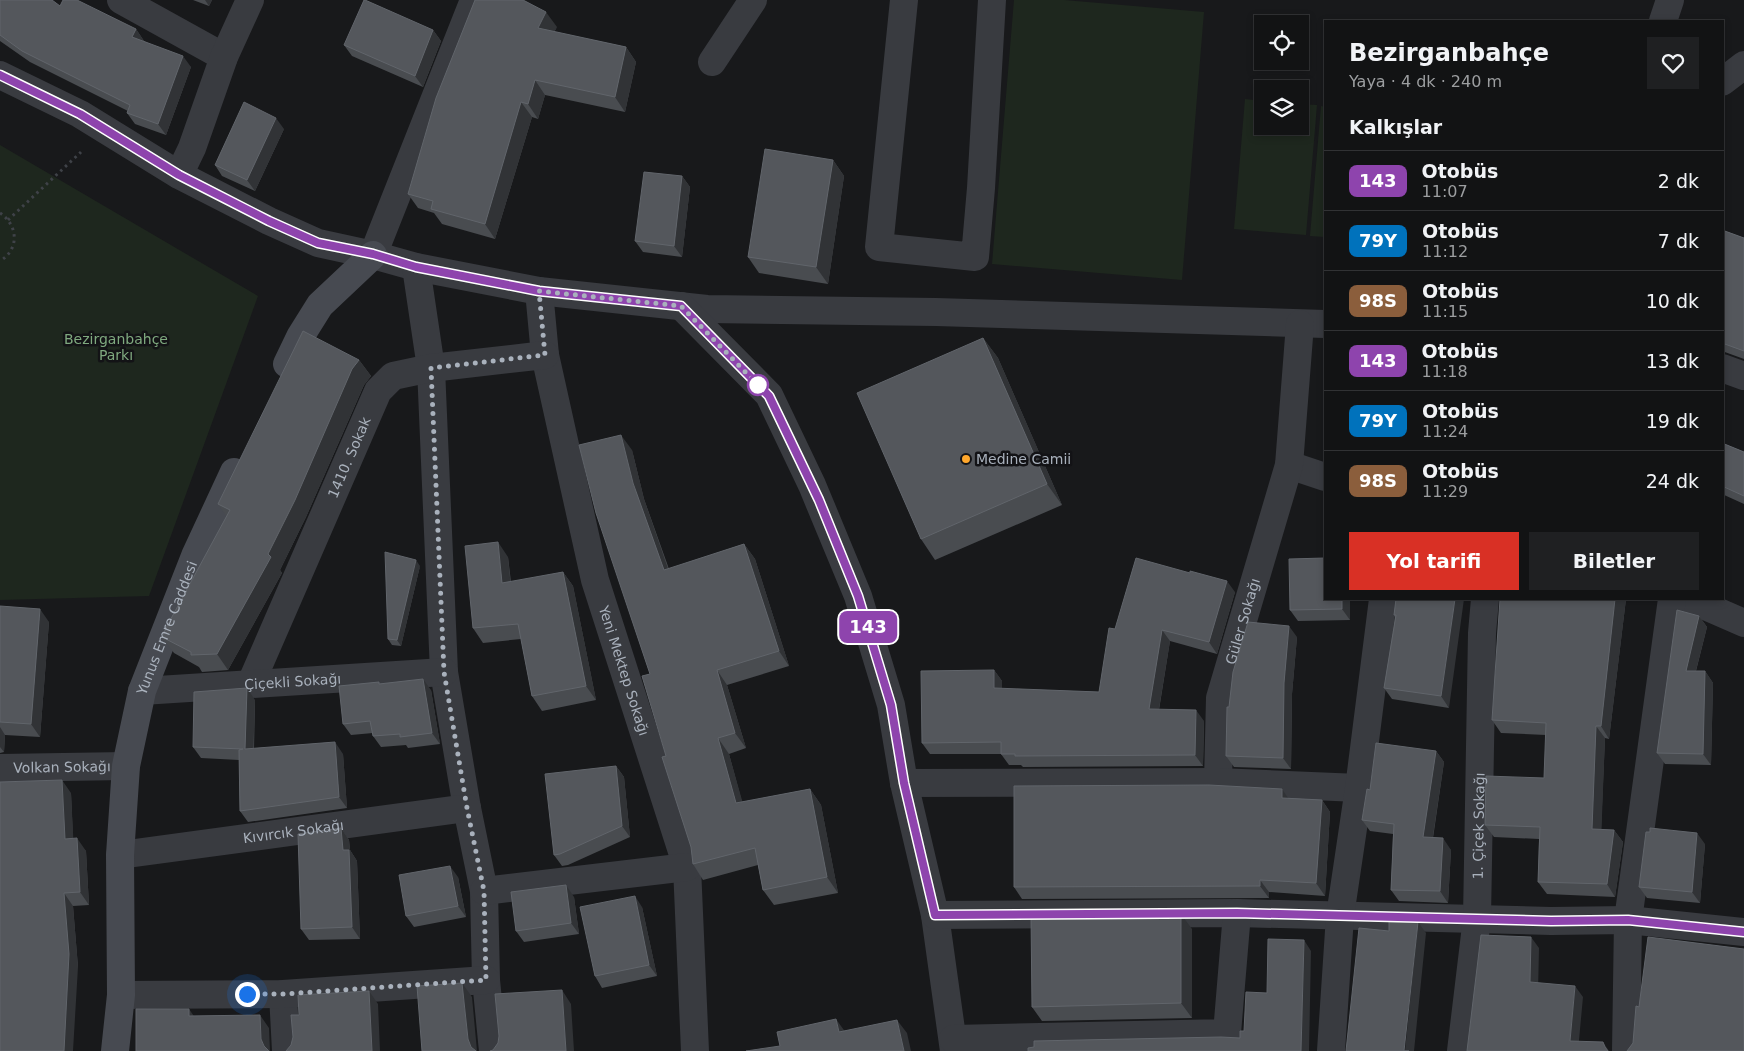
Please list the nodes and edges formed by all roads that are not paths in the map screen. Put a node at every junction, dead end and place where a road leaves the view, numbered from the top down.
1 (121, 0) edge
2 (250, 0) edge
3 (474, 0) edge
4 (754, 0) edge
5 (904, 0) edge
6 (992, 0) edge
7 (1670, 0) edge
8 (1663, 20) edge
9 (224, 57) junction
10 (712, 62) dead end
11 (1744, 65) edge
12 (0, 75) edge
13 (1724, 80) edge
14 (179, 175) junction
15 (373, 254) junction
16 (416, 267) junction
17 (539, 291) junction
18 (681, 306) junction
19 (1312, 324) edge
20 (545, 355) junction
21 (431, 368) junction
22 (1724, 369) edge
23 (1744, 376) edge
24 (274, 390) edge
25 (244, 452) edge
26 (1289, 465) junction
27 (1324, 478) edge
28 (1383, 600) edge
29 (1485, 600) edge
30 (1672, 600) edge
31 (1691, 600) edge
32 (1744, 623) edge
33 (444, 672) junction
34 (251, 683) junction
35 (142, 691) junction
36 (126, 766) junction
37 (0, 768) edge
38 (1218, 782) junction
39 (904, 783) junction
40 (1359, 788) junction
41 (467, 808) junction
42 (120, 855) junction
43 (687, 867) junction
44 (484, 891) junction
45 (1237, 913) junction
46 (935, 915) junction
47 (1340, 916) junction
48 (1477, 918) junction
49 (1628, 920) junction
50 (1744, 932) edge
51 (486, 980) junction
52 (283, 994) junction
53 (121, 995) junction
54 (954, 1045) edge
55 (115, 1051) edge
56 (286, 1051) edge
57 (493, 1051) edge
58 (695, 1051) edge
59 (1331, 1051) edge
60 (1461, 1051) edge
61 (1626, 1051) edge

1 - 9 street
2 - 9 street
3 - 15 street
4 - 10 street
5 - 6 street
7 - 8 street
9 - 14 street
11 - 13 street
12 - 14 street
14 - 15 street
15 - 16 street
15 - 24 street
16 - 17 street
16 - 21 street
17 - 18 street
17 - 20 street, Yeni Mektep Sokağı
18 - 19 street
18 - 39 street
19 - 26 street, Güler Sokağı
20 - 21 street, 1410. Sokak
20 - 43 street, Yeni Mektep Sokağı
21 - 33 street
21 - 34 street, 1410. Sokak
22 - 23 street
25 - 35 street, Yunus Emre Caddesi
26 - 27 street
26 - 38 street, Güler Sokağı
28 - 40 street
29 - 48 street, 1. Çiçek Sokağı
30 - 49 street
31 - 32 street
33 - 34 street, Çiçekli Sokağı
33 - 41 street
34 - 35 street, Çiçekli Sokağı
35 - 36 street, Yunus Emre Caddesi
36 - 37 street, Volkan Sokağı
36 - 42 street, Yunus Emre Caddesi
38 - 39 street
38 - 40 street
39 - 46 street
40 - 47 street
41 - 42 street, Kıvırcık Sokağı
41 - 44 street
42 - 53 street, Yunus Emre Caddesi
43 - 44 street
43 - 58 street, Yeni Mektep Sokağı
44 - 51 street
45 - 46 street
45 - 47 street
45 - 54 street
46 - 54 street
47 - 48 street
47 - 59 street
48 - 49 street
48 - 60 street, 1. Çiçek Sokağı
49 - 50 street
49 - 61 street
51 - 52 street
51 - 57 street
52 - 53 street
52 - 56 street
53 - 55 street, Yunus Emre Caddesi

